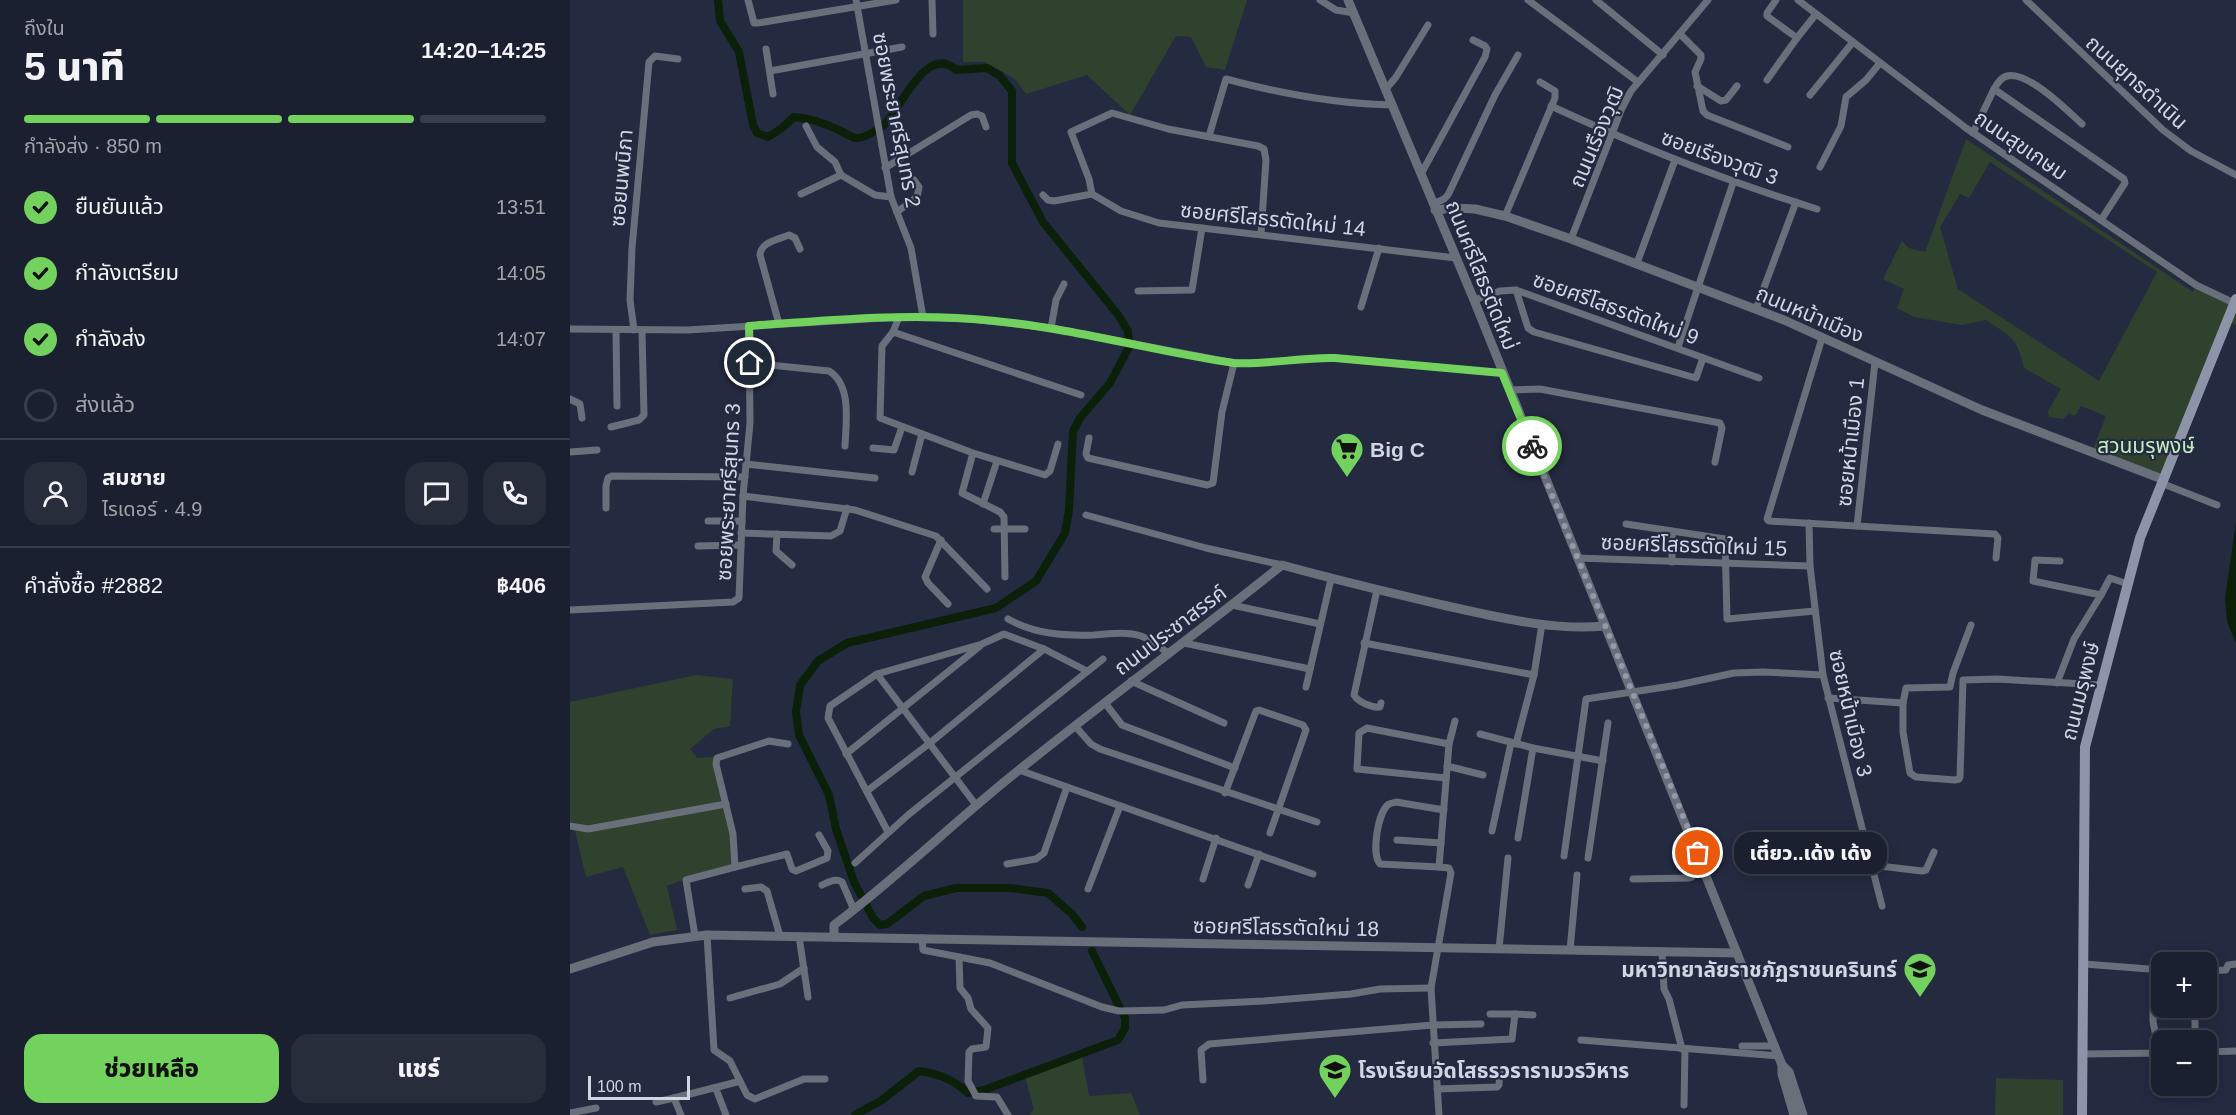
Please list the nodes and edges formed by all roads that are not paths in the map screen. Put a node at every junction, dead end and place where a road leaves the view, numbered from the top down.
1 (748, 0) edge
2 (896, 0) edge
3 (932, 0) edge
4 (1320, 0) edge
5 (1348, 0) edge
6 (1528, 0) edge
7 (1596, 0) edge
8 (1708, 0) edge
9 (1776, 0) edge
10 (1798, 0) edge
11 (2026, 0) edge
12 (857, 4) edge
13 (1354, 13) junction
14 (1816, 14) junction
15 (1428, 25) dead end
16 (933, 34) dead end
17 (1680, 34) junction
18 (1797, 38) junction
19 (1473, 40) dead end
20 (1853, 42) junction
21 (902, 47) dead end
22 (766, 49) dead end
23 (866, 54) junction
24 (1518, 55) dead end
25 (1663, 55) junction
26 (678, 59) dead end
27 (1880, 63) junction
28 (770, 71) junction
29 (1767, 80) dead end
30 (1540, 82) dead end
31 (1638, 82) junction
32 (1697, 86) junction
33 (1737, 86) dead end
34 (1386, 89) junction
35 (1994, 89) junction
36 (773, 94) dead end
37 (1810, 95) dead end
38 (1393, 105) junction
39 (1551, 106) junction
40 (2082, 124) dead end
41 (806, 126) dead end
42 (986, 127) dead end
43 (1973, 133) junction
44 (1612, 134) junction
45 (1209, 136) junction
46 (1788, 147) dead end
47 (1675, 160) junction
48 (1820, 167) dead end
49 (885, 168) junction
50 (1421, 174) junction
51 (841, 175) junction
52 (2236, 176) edge
53 (914, 180) dead end
54 (1734, 180) junction
55 (801, 194) dead end
56 (1092, 194) junction
57 (1043, 195) dead end
58 (891, 197) junction
59 (1796, 202) junction
60 (1434, 207) junction
61 (1817, 209) dead end
62 (897, 212) junction
63 (1505, 216) junction
64 (2101, 220) junction
65 (1202, 228) junction
66 (1261, 234) junction
67 (1571, 238) junction
68 (1379, 248) junction
69 (800, 249) dead end
70 (1456, 258) junction
71 (1637, 263) junction
72 (1064, 284) dead end
73 (1699, 288) junction
74 (1516, 290) junction
75 (1138, 291) dead end
76 (1474, 300) junction
77 (2235, 301) edge
78 (1360, 307) dead end
79 (1756, 309) junction
80 (899, 317) junction
81 (922, 317) junction
82 (779, 324) junction
83 (749, 326) junction
84 (1051, 328) junction
85 (570, 329) edge
86 (616, 330) junction
87 (633, 330) junction
88 (642, 331) junction
89 (893, 332) junction
90 (1822, 338) junction
91 (1678, 347) junction
92 (1703, 358) junction
93 (1875, 362) junction
94 (750, 363) junction
95 (1234, 363) junction
96 (1502, 373) junction
97 (1759, 378) dead end
98 (1509, 390) junction
99 (1081, 395) dead end
100 (570, 399) edge
101 (617, 406) dead end
102 (582, 418) dead end
103 (611, 427) dead end
104 (902, 427) junction
105 (922, 434) junction
106 (1089, 438) dead end
107 (1058, 444) dead end
108 (845, 446) dead end
109 (873, 448) dead end
110 (597, 450) dead end
111 (570, 452) edge
112 (973, 453) junction
113 (997, 461) junction
114 (1715, 462) dead end
115 (746, 464) junction
116 (912, 472) dead end
117 (745, 477) junction
118 (875, 478) dead end
119 (2162, 481) junction
120 (743, 496) junction
121 (983, 504) junction
122 (2217, 505) dead end
123 (606, 508) dead end
124 (847, 508) junction
125 (1086, 515) dead end
126 (708, 521) dead end
127 (742, 521) junction
128 (1809, 523) junction
129 (1626, 524) dead end
130 (1857, 526) junction
131 (994, 529) dead end
132 (1004, 529) junction
133 (1025, 529) dead end
134 (1672, 531) junction
135 (741, 533) junction
136 (777, 534) junction
137 (941, 540) junction
138 (741, 545) junction
139 (698, 546) dead end
140 (1577, 558) junction
141 (1996, 558) dead end
142 (2060, 561) dead end
143 (1672, 562) junction
144 (1726, 563) junction
145 (792, 565) dead end
146 (1282, 565) junction
147 (1810, 566) junction
148 (1005, 577) dead end
149 (1331, 579) junction
150 (2128, 584) junction
151 (987, 589) dead end
152 (1377, 590) junction
153 (2101, 595) junction
154 (948, 604) dead end
155 (1232, 605) junction
156 (570, 610) edge
157 (1815, 612) junction
158 (1008, 619) dead end
159 (1320, 624) junction
160 (1542, 624) junction
161 (1971, 625) dead end
162 (1605, 626) junction
163 (1364, 642) junction
164 (1184, 643) junction
165 (982, 644) junction
166 (1044, 650) junction
167 (1168, 653) junction
168 (1103, 659) dead end
169 (1310, 669) junction
170 (1087, 671) junction
171 (877, 674) junction
172 (1534, 675) junction
173 (1823, 675) junction
174 (1963, 680) junction
175 (1131, 681) junction
176 (1951, 681) junction
177 (2057, 683) junction
178 (2101, 685) junction
179 (1306, 687) dead end
180 (1634, 692) junction
181 (1828, 698) junction
182 (1105, 703) junction
183 (1381, 703) dead end
184 (1903, 703) junction
185 (904, 708) junction
186 (1455, 721) dead end
187 (1224, 723) dead end
188 (1608, 723) dead end
189 (1075, 726) junction
190 (1480, 734) dead end
191 (930, 743) junction
192 (788, 744) dead end
193 (1449, 744) junction
194 (1514, 744) junction
195 (1533, 748) junction
196 (846, 754) junction
197 (1577, 757) junction
198 (1603, 761) junction
199 (1447, 766) junction
200 (1235, 768) junction
201 (1019, 770) junction
202 (1483, 775) dead end
203 (955, 777) junction
204 (1446, 778) junction
205 (1066, 787) junction
206 (867, 791) junction
207 (1225, 793) junction
208 (726, 804) junction
209 (976, 805) junction
210 (1120, 806) junction
211 (1279, 809) junction
212 (1444, 810) junction
213 (1317, 822) dead end
214 (570, 826) edge
215 (1492, 831) dead end
216 (888, 832) junction
217 (1270, 833) dead end
218 (819, 835) dead end
219 (1216, 838) junction
220 (1518, 838) dead end
221 (1397, 840) dead end
222 (1441, 843) junction
223 (1934, 852) dead end
224 (1259, 854) junction
225 (1564, 856) dead end
226 (1508, 858) dead end
227 (1588, 858) dead end
228 (855, 863) dead end
229 (1006, 864) dead end
230 (1871, 865) junction
231 (735, 867) junction
232 (1438, 867) junction
233 (1703, 867) junction
234 (1313, 874) dead end
235 (1576, 875) dead end
236 (1203, 879) dead end
237 (1633, 879) dead end
238 (822, 885) dead end
239 (1248, 885) dead end
240 (745, 889) dead end
241 (1088, 889) dead end
242 (1882, 906) dead end
243 (856, 908) junction
244 (707, 935) junction
245 (695, 936) junction
246 (780, 936) junction
247 (799, 936) junction
248 (834, 937) junction
249 (922, 938) junction
250 (1440, 947) junction
251 (1498, 949) junction
252 (1570, 950) junction
253 (1662, 952) junction
254 (1737, 953) junction
255 (959, 957) junction
256 (2084, 964) junction
257 (2236, 964) edge
258 (804, 968) junction
259 (570, 969) edge
260 (2151, 969) edge
261 (2217, 970) edge
262 (1431, 988) junction
263 (808, 997) dead end
264 (730, 998) dead end
265 (1490, 1014) dead end
266 (1515, 1014) junction
267 (1533, 1015) dead end
268 (1481, 1024) dead end
269 (1433, 1025) junction
270 (1581, 1040) dead end
271 (1433, 1043) junction
272 (1742, 1046) dead end
273 (1775, 1046) junction
274 (1684, 1049) junction
275 (2217, 1052) edge
276 (2236, 1052) edge
277 (2151, 1053) edge
278 (2083, 1054) junction
279 (1780, 1060) junction
280 (1500, 1071) dead end
281 (825, 1079) dead end
282 (1203, 1080) dead end
283 (737, 1082) dead end
284 (716, 1089) junction
285 (1437, 1089) junction
286 (674, 1098) junction
287 (656, 1102) dead end
288 (1684, 1105) dead end
289 (596, 1108) dead end
290 (570, 1113) edge
291 (681, 1115) edge
292 (726, 1115) edge
293 (1008, 1115) edge
294 (1439, 1115) edge
295 (1794, 1115) edge
296 (1803, 1115) edge
297 (2082, 1115) edge

1 - 12 street
2 - 12 street
3 - 16 street
4 - 13 street
5 - 13 street, ถนนศรีโสธรตัดใหม่
6 - 31 street
7 - 25 street
8 - 17 street, ถนนเรืองวุฒิ
9 - 18 street
10 - 14 street, ถนนสุขเกษม
11 - 52 street, ถนนยุทธดำเนิน
12 - 23 street, ซอยพระยาศรีสุนทร 2
13 - 34 street, ถนนศรีโสธรตัดใหม่
14 - 18 street
14 - 20 street, ถนนสุขเกษม
15 - 34 street
17 - 25 street, ถนนเรืองวุฒิ
17 - 32 street
18 - 29 street
19 - 50 street
20 - 27 street, ถนนสุขเกษม
20 - 37 street
21 - 23 street
22 - 28 street
23 - 28 street
23 - 49 street, ซอยพระยาศรีสุนทร 2
24 - 60 street
25 - 31 street, ถนนเรืองวุฒิ
26 - 87 street, ซอยนพนิภา
27 - 43 street, ถนนสุขเกษม
27 - 48 street
28 - 36 street
30 - 39 street
31 - 44 street, ถนนเรืองวุฒิ
32 - 33 street
32 - 46 street
34 - 38 street, ถนนศรีโสธรตัดใหม่
35 - 40 street
35 - 43 street
35 - 64 street
38 - 45 street
38 - 50 street, ถนนศรีโสธรตัดใหม่
39 - 44 street, ซอยเรืองวุฒิ 3
39 - 63 street
41 - 51 street
42 - 49 street
43 - 64 street, ถนนสุขเกษม
44 - 47 street, ซอยเรืองวุฒิ 3
44 - 67 street, ถนนเรืองวุฒิ
45 - 56 street
45 - 66 street
47 - 54 street, ซอยเรืองวุฒิ 3
47 - 71 street
49 - 58 street, ซอยพระยาศรีสุนทร 2
50 - 60 street, ถนนศรีโสธรตัดใหม่
51 - 55 street
51 - 58 street
53 - 62 street
54 - 59 street, ซอยเรืองวุฒิ 3
54 - 73 street
56 - 57 street
56 - 65 street, ซอยศรีโสธรตัดใหม่ 14
58 - 62 street, ซอยพระยาศรีสุนทร 2
59 - 61 street, ซอยเรืองวุฒิ 3
59 - 79 street
60 - 63 street, ถนนหน้าเมือง
60 - 70 street, ถนนศรีโสธรตัดใหม่
62 - 81 street, ซอยพระยาศรีสุนทร 2
63 - 67 street, ถนนหน้าเมือง
64 - 77 street, ถนนสุขเกษม
65 - 66 street, ซอยศรีโสธรตัดใหม่ 14
65 - 75 street
66 - 68 street, ซอยศรีโสธรตัดใหม่ 14
67 - 71 street, ถนนหน้าเมือง
68 - 70 street, ซอยศรีโสธรตัดใหม่ 14
68 - 78 street
69 - 82 street
70 - 76 street, ถนนศรีโสธรตัดใหม่
71 - 73 street, ถนนหน้าเมือง
72 - 84 street
73 - 79 street, ถนนหน้าเมือง
73 - 91 street
74 - 76 street, ซอยศรีโสธรตัดใหม่ 9
74 - 91 street, ซอยศรีโสธรตัดใหม่ 9
74 - 92 street, ซอยศรีโสธรตัดใหม่ 9
76 - 96 street, ถนนศรีโสธรตัดใหม่
77 - 119 main road, ถนนมรุพงษ์
79 - 90 street, ถนนหน้าเมือง
80 - 81 street
80 - 82 street
80 - 89 street
81 - 84 street
82 - 83 street
83 - 88 street
83 - 94 street, ซอยพระยาศรีสุนทร 3
84 - 95 street
85 - 86 street
86 - 87 street
86 - 101 street
87 - 88 street
88 - 103 street
89 - 99 street
89 - 104 street
90 - 93 street, ถนนหน้าเมือง
90 - 128 street
91 - 92 street, ซอยศรีโสธรตัดใหม่ 9
92 - 97 street, ซอยศรีโสธรตัดใหม่ 9
93 - 119 street, ถนนหน้าเมือง
93 - 130 street, ซอยหน้าเมือง 1
94 - 108 street
94 - 115 street, ซอยพระยาศรีสุนทร 3
95 - 96 street
95 - 106 street
96 - 98 street, ถนนศรีโสธรตัดใหม่
98 - 114 street
98 - 140 street, ถนนศรีโสธรตัดใหม่
100 - 102 street
104 - 105 street
104 - 109 street
105 - 112 street
105 - 116 street
107 - 113 street
110 - 111 street
112 - 113 street
112 - 121 street
113 - 121 street
115 - 117 street, ซอยพระยาศรีสุนทร 3
115 - 118 street
117 - 120 street, ซอยพระยาศรีสุนทร 3
117 - 123 street
119 - 122 street
119 - 150 main road, ถนนมรุพงษ์
120 - 124 street
120 - 127 street, ซอยพระยาศรีสุนทร 3
121 - 132 street
124 - 136 street
124 - 137 street
125 - 146 street
126 - 127 street
127 - 135 street, ซอยพระยาศรีสุนทร 3
128 - 130 street
128 - 147 street, ซอยหน้าเมือง 3
129 - 134 street
130 - 141 street
131 - 132 street
132 - 133 street
132 - 148 street
134 - 143 street
134 - 144 street
135 - 136 street
135 - 138 street, ซอยพระยาศรีสุนทร 3
136 - 145 street
137 - 151 street
137 - 154 street
138 - 139 street
138 - 156 street, ซอยพระยาศรีสุนทร 3
140 - 143 street, ซอยศรีโสธรตัดใหม่ 15
140 - 162 street, ถนนศรีโสธรตัดใหม่
142 - 153 street
143 - 144 street, ซอยศรีโสธรตัดใหม่ 15
144 - 147 street, ซอยศรีโสธรตัดใหม่ 15
144 - 157 street
146 - 149 street
146 - 155 street, ถนนประชาสรรค์
147 - 157 street, ซอยหน้าเมือง 3
149 - 152 street
149 - 159 street
150 - 153 street
150 - 178 main road, ถนนมรุพงษ์
152 - 160 street
152 - 163 street
153 - 177 street
155 - 159 street
155 - 164 street, ถนนประชาสรรค์
157 - 173 street, ซอยหน้าเมือง 3
158 - 167 street
159 - 169 street
160 - 162 street
160 - 172 street
161 - 176 street
162 - 180 street, ถนนศรีโสธรตัดใหม่
163 - 172 street
163 - 183 street
164 - 167 street, ถนนประชาสรรค์
164 - 169 street
165 - 166 street
165 - 171 street
165 - 185 street
166 - 170 street
166 - 191 street
167 - 175 street, ถนนประชาสรรค์
168 - 170 street
169 - 179 street
170 - 203 street
171 - 185 street
171 - 196 street
172 - 194 street
173 - 180 street
173 - 181 street, ซอยหน้าเมือง 3
174 - 176 street
174 - 177 street
174 - 184 street
175 - 182 street, ถนนประชาสรรค์
175 - 187 street
176 - 184 street
177 - 178 street
178 - 256 main road, ถนนมรุพงษ์
180 - 197 street
180 - 233 street, ถนนศรีโสธรตัดใหม่
181 - 184 street
181 - 230 street, ซอยหน้าเมือง 3
182 - 189 street, ถนนประชาสรรค์
182 - 200 street
185 - 191 street
185 - 196 street
186 - 193 street
188 - 198 street
189 - 201 street, ถนนประชาสรรค์
189 - 207 street
190 - 194 street
191 - 203 street
191 - 206 street
192 - 208 street
193 - 199 street
193 - 204 street
194 - 195 street
194 - 215 street
195 - 197 street
195 - 220 street
196 - 206 street
197 - 198 street
197 - 225 street
198 - 227 street
199 - 202 street
199 - 204 street
200 - 207 street
200 - 211 street
201 - 205 street
201 - 209 street, ถนนประชาสรรค์
203 - 209 street
203 - 216 street
204 - 212 street
205 - 210 street
205 - 229 street
206 - 216 street
207 - 211 street
208 - 214 street
208 - 231 street
209 - 243 street, ถนนประชาสรรค์
210 - 219 street
210 - 241 street
211 - 213 street
211 - 217 street
212 - 222 street
212 - 232 street
216 - 228 street
218 - 231 street
219 - 224 street
219 - 236 street
221 - 222 street
222 - 232 street
223 - 230 street
224 - 234 street
224 - 239 street
226 - 251 street
230 - 242 street, ซอยหน้าเมือง 3
231 - 245 street
232 - 250 street
233 - 237 street
233 - 254 street, ถนนศรีโสธรตัดใหม่
235 - 252 street
238 - 243 street
240 - 246 street
243 - 248 street, ถนนประชาสรรค์
244 - 245 street, ซอยศรีโสธรตัดใหม่ 18
244 - 246 street, ซอยศรีโสธรตัดใหม่ 18
244 - 281 street
245 - 259 street, ซอยศรีโสธรตัดใหม่ 18
246 - 247 street, ซอยศรีโสธรตัดใหม่ 18
247 - 248 street, ซอยศรีโสธรตัดใหม่ 18
247 - 258 street
248 - 249 street, ซอยศรีโสธรตัดใหม่ 18
249 - 250 street, ซอยศรีโสธรตัดใหม่ 18
249 - 255 street
250 - 251 street, ซอยศรีโสธรตัดใหม่ 18
250 - 262 street
251 - 252 street, ซอยศรีโสธรตัดใหม่ 18
252 - 253 street, ซอยศรีโสธรตัดใหม่ 18
253 - 254 street, ซอยศรีโสธรตัดใหม่ 18
253 - 274 street
254 - 273 street, ถนนศรีโสธรตัดใหม่
255 - 262 street
255 - 293 street
256 - 260 street
256 - 278 main road, ถนนมรุพงษ์
257 - 261 street
258 - 263 street
258 - 264 street
262 - 269 street
265 - 266 street
266 - 267 street
266 - 271 street
268 - 269 street
269 - 271 street
269 - 282 street
270 - 274 street
271 - 285 street
272 - 273 street
273 - 279 street, ถนนศรีโสธรตัดใหม่
274 - 279 street
274 - 288 street
275 - 276 street
277 - 278 street
278 - 297 main road, ถนนมรุพงษ์
279 - 295 street, ถนนศรีโสธรตัดใหม่
279 - 296 street, ถนนศรีโสธรตัดใหม่
280 - 285 street
283 - 284 street
284 - 286 street
284 - 292 street
285 - 294 street
286 - 287 street
286 - 291 street
289 - 290 street

